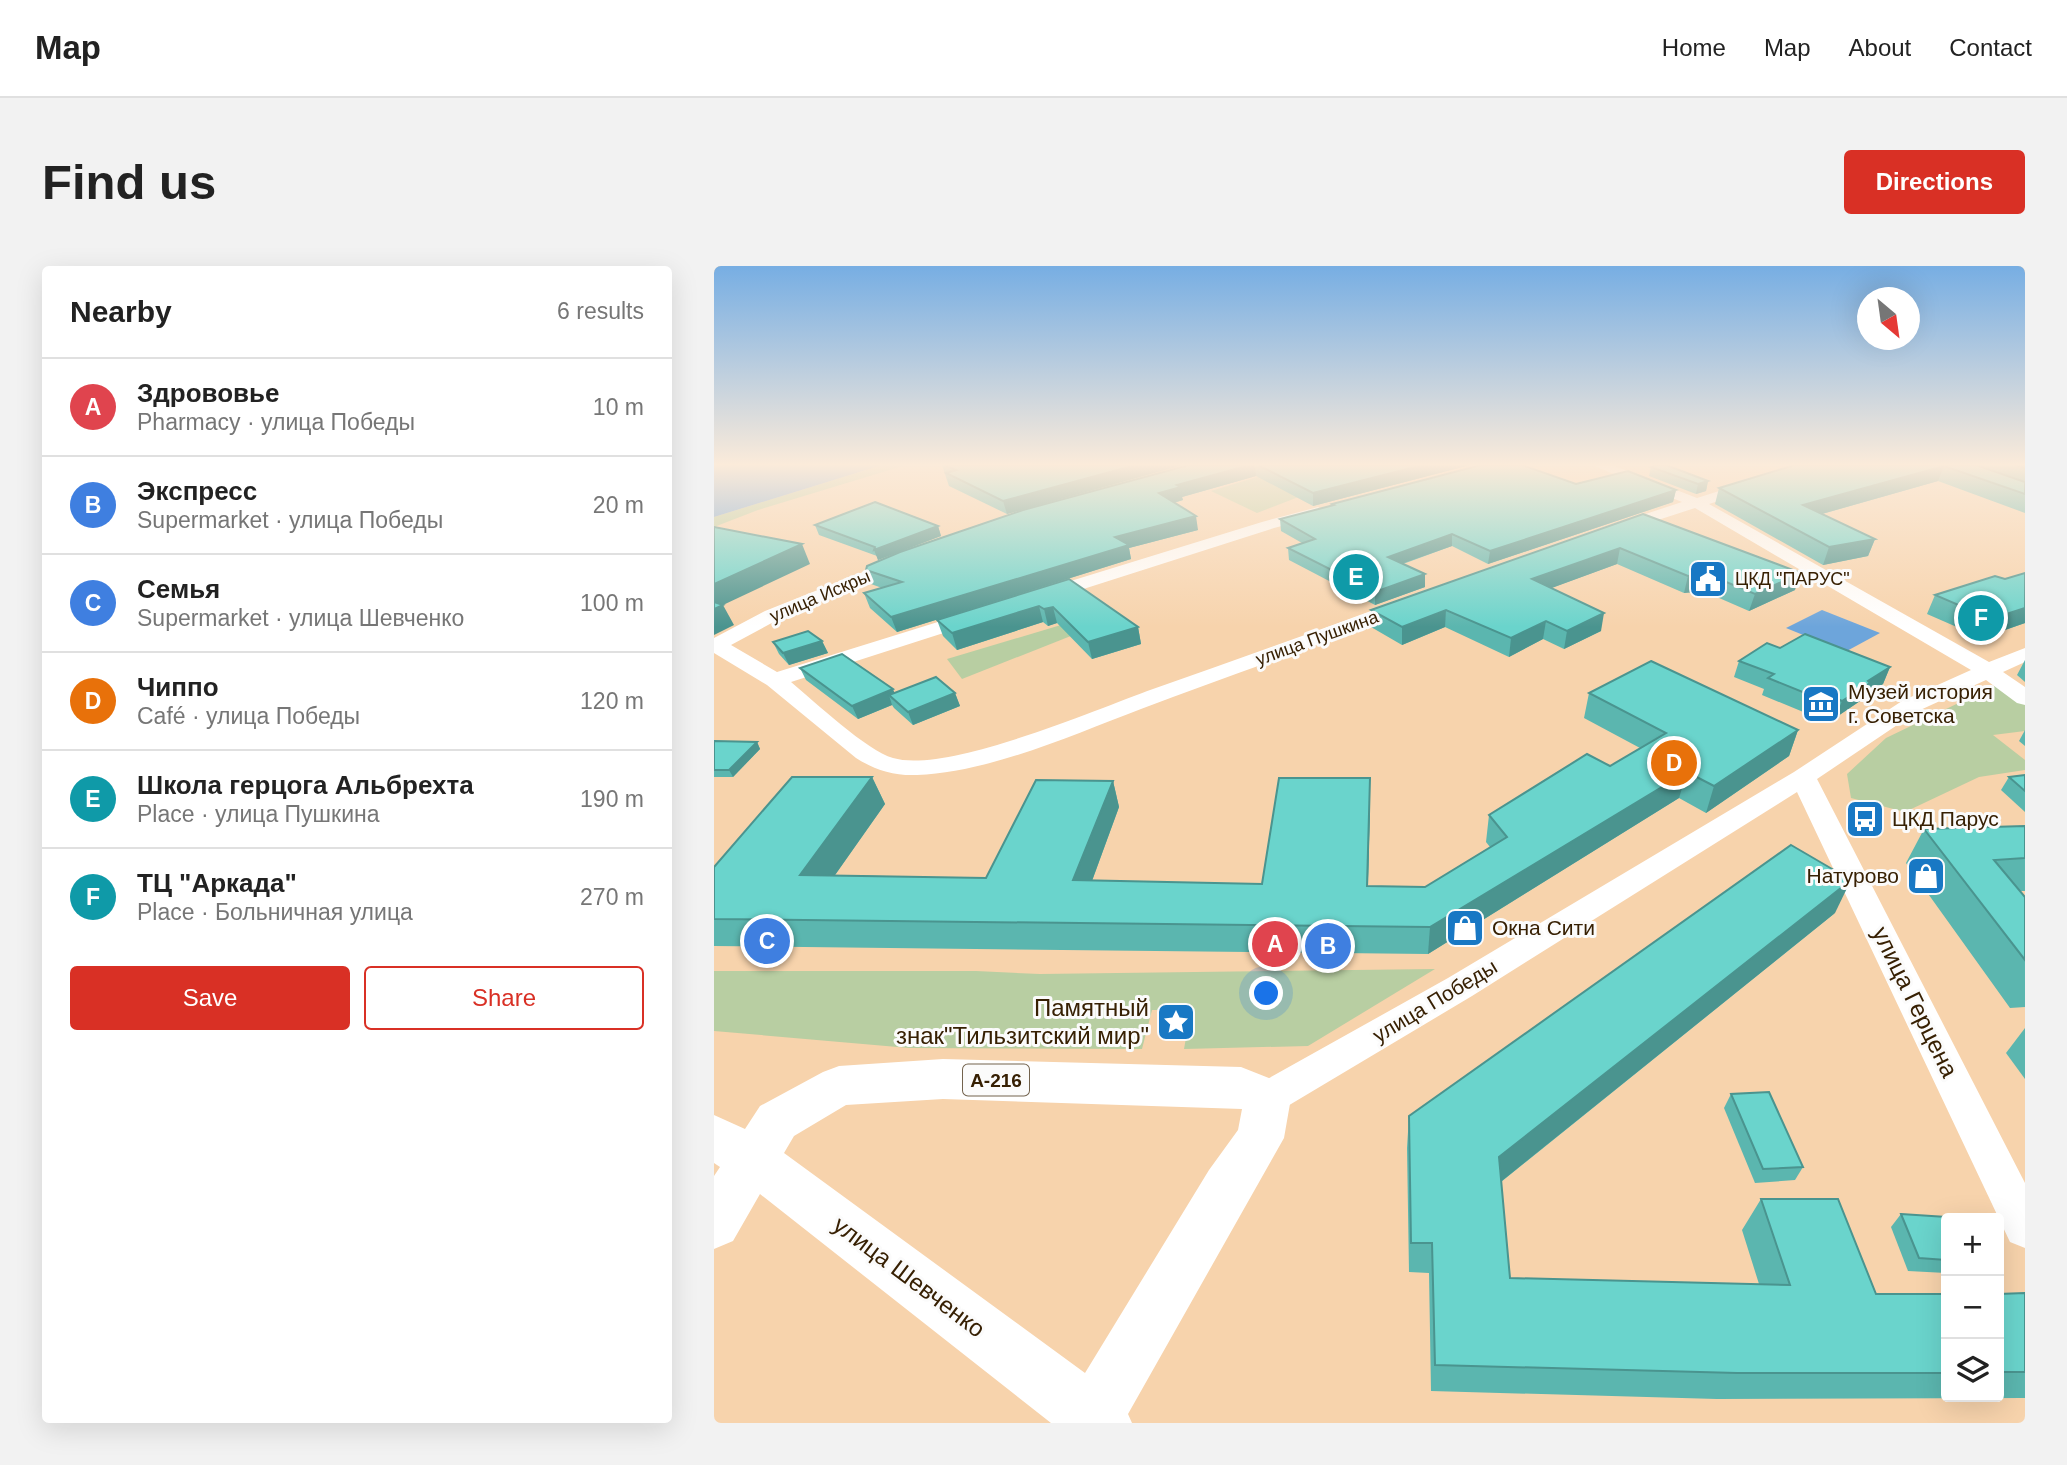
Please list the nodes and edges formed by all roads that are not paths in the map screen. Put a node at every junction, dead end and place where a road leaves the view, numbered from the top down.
1 (1290, 519) edge
2 (1645, 519) edge
3 (1724, 519) edge
4 (1595, 536) edge
5 (920, 554) edge
6 (1028, 600) edge
7 (1420, 600) edge
8 (988, 613) edge
9 (715, 645) edge
10 (2025, 654) edge
11 (1988, 671) junction
12 (775, 680) junction
13 (2025, 698) edge
14 (1803, 777) junction
15 (1268, 1098) junction
16 (734, 1148) edge
17 (714, 1223) edge
18 (2025, 1227) edge
19 (1097, 1420) edge

1 - 6 street
2 - 4 street
3 - 11 street
5 - 9 street, улица Искры
7 - 12 street, улица Пушкина
8 - 12 street
9 - 12 street, улица Пушкина
10 - 11 street, улица Победы
11 - 13 street
11 - 14 street, улица Победы
14 - 15 street, улица Победы
14 - 18 street, улица Герцена
15 - 16 main road, А-216
15 - 19 main road
16 - 17 main road, А-216
16 - 19 main road, улица Шевченко

